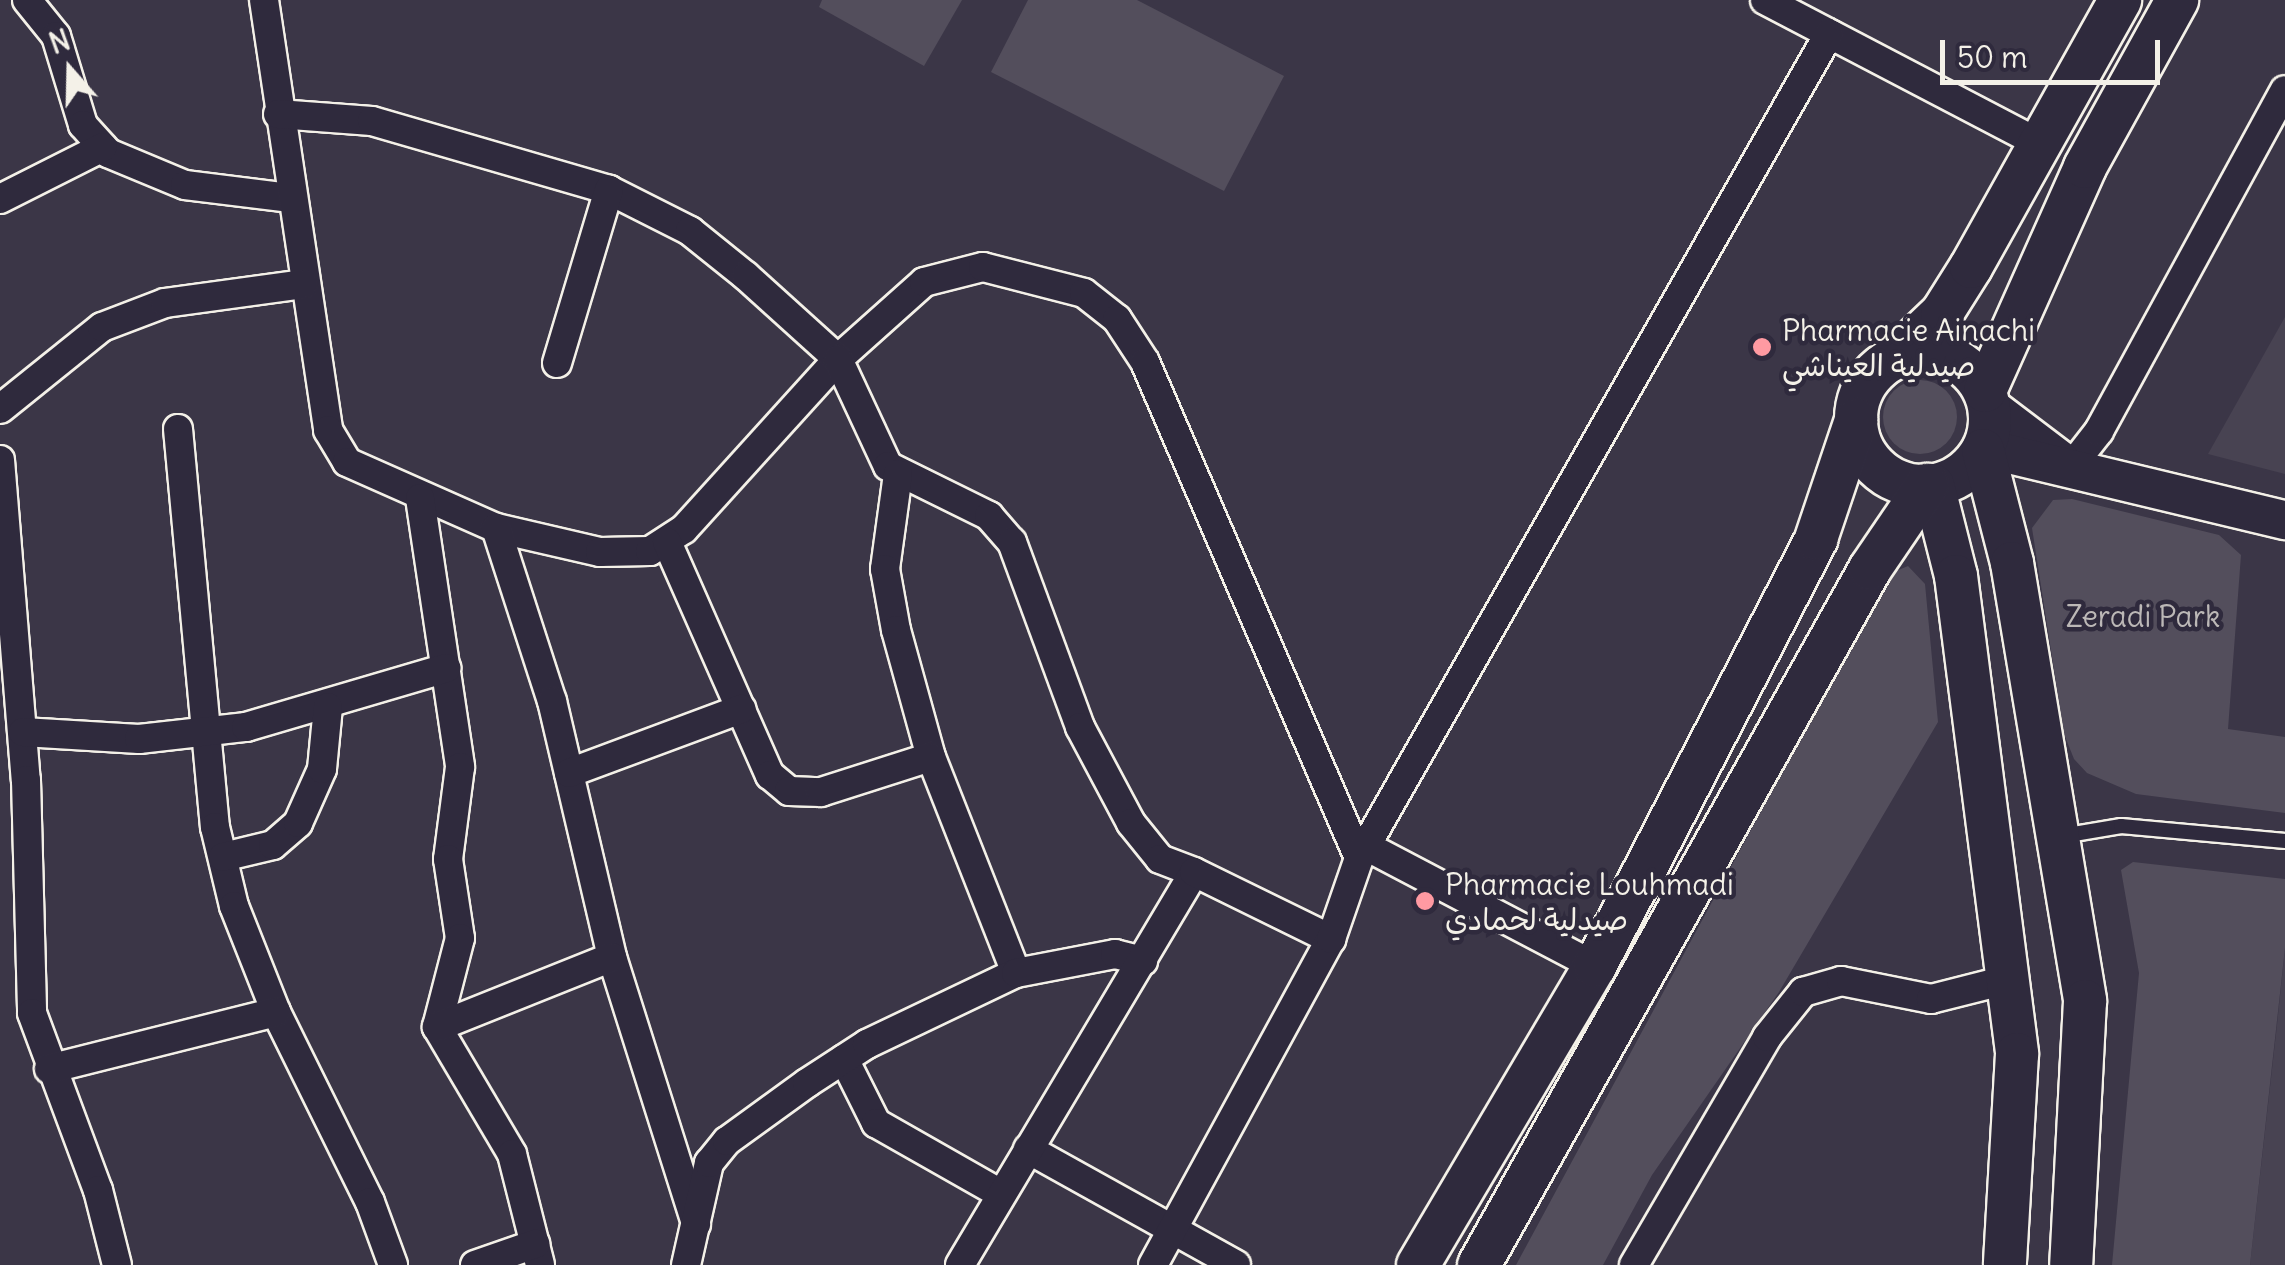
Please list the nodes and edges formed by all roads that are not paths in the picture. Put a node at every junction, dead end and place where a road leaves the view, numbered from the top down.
1 (27, 0) edge
2 (264, 0) edge
3 (1765, 0) edge
4 (2120, 0) edge
5 (2177, 0) edge
6 (1798, 8) edge
7 (1829, 34) junction
8 (2285, 90) edge
9 (278, 114) junction
10 (2040, 144) junction
11 (103, 148) junction
12 (608, 190) junction
13 (291, 198) junction
14 (0, 199) edge
15 (1972, 267) junction
16 (304, 284) junction
17 (2022, 299) junction
18 (1896, 357) junction
19 (838, 359) junction
20 (557, 363) dead end
21 (0, 409) edge
22 (1856, 420) junction
23 (1985, 424) junction
24 (178, 429) dead end
25 (0, 460) edge
26 (2070, 468) junction
27 (898, 474) junction
28 (1930, 485) junction
29 (420, 498) junction
30 (2285, 520) edge
31 (496, 528) junction
32 (1816, 539) junction
33 (667, 542) junction
34 (2012, 564) junction
35 (1870, 569) junction
36 (1956, 576) junction
37 (447, 668) junction
38 (328, 707) junction
39 (740, 709) junction
40 (22, 732) junction
41 (207, 732) junction
42 (931, 757) junction
43 (2042, 760) junction
44 (1984, 768) junction
45 (569, 773) junction
46 (2057, 836) junction
47 (2285, 841) edge
48 (13, 850) edge
49 (1362, 852) junction
50 (223, 858) junction
51 (1194, 872) junction
52 (1331, 939) junction
53 (612, 957) junction
54 (1142, 961) junction
55 (1595, 966) junction
56 (1016, 973) junction
57 (2010, 979) junction
58 (276, 1012) junction
59 (437, 1027) junction
60 (844, 1059) junction
61 (49, 1069) junction
62 (1028, 1149) junction
63 (1001, 1194) junction
64 (696, 1224) junction
65 (1170, 1229) junction
66 (538, 1254) edge
67 (117, 1265) edge
68 (392, 1265) edge
69 (475, 1265) edge
70 (686, 1265) edge
71 (960, 1265) edge
72 (1152, 1265) edge
73 (1236, 1265) edge
74 (1418, 1265) edge
75 (1479, 1265) edge
76 (1634, 1265) edge
77 (2005, 1265) edge
78 (2071, 1265) edge

1 - 11 street
2 - 9 street
3 - 6 street
4 - 10 main road
5 - 17 main road
6 - 7 street
7 - 10 street
7 - 49 street
8 - 26 street
9 - 12 street
9 - 13 street
10 - 15 main road
11 - 13 street
11 - 14 street
12 - 19 street
12 - 20 street
13 - 16 street
15 - 17 main road
15 - 18 main road
16 - 21 street
16 - 29 street
17 - 23 main road
18 - 22 main road
18 - 23 main road
19 - 27 street
19 - 33 street
19 - 49 street
22 - 28 main road
22 - 32 main road
23 - 26 street
23 - 28 main road
23 - 34 main road
24 - 41 street
25 - 40 street
26 - 30 street
27 - 42 street
27 - 51 street
28 - 35 main road
28 - 36 main road
29 - 31 street
29 - 37 street
31 - 33 street
31 - 45 street
32 - 35 main road
32 - 55 main road
33 - 39 street
34 - 36 main road
34 - 43 main road
35 - 75 main road
36 - 44 main road
37 - 38 street
37 - 59 street
38 - 41 street
38 - 50 street
39 - 42 street
39 - 45 street
40 - 41 street
40 - 48 street
41 - 50 street
42 - 56 street
43 - 44 main road
43 - 46 main road
44 - 57 main road
45 - 53 street
46 - 47 lane
46 - 78 main road
48 - 61 street
49 - 52 street
49 - 55 street
50 - 58 street
51 - 52 street
51 - 54 street
52 - 65 street
53 - 59 street
53 - 64 street
54 - 56 street
54 - 62 street
55 - 74 main road
56 - 60 street
57 - 76 street
57 - 77 main road
58 - 61 street
58 - 68 street
59 - 66 street
60 - 63 street
60 - 64 street
61 - 67 street
62 - 63 street
62 - 65 street
63 - 71 street
64 - 70 street
65 - 72 street
65 - 73 street
66 - 69 street

